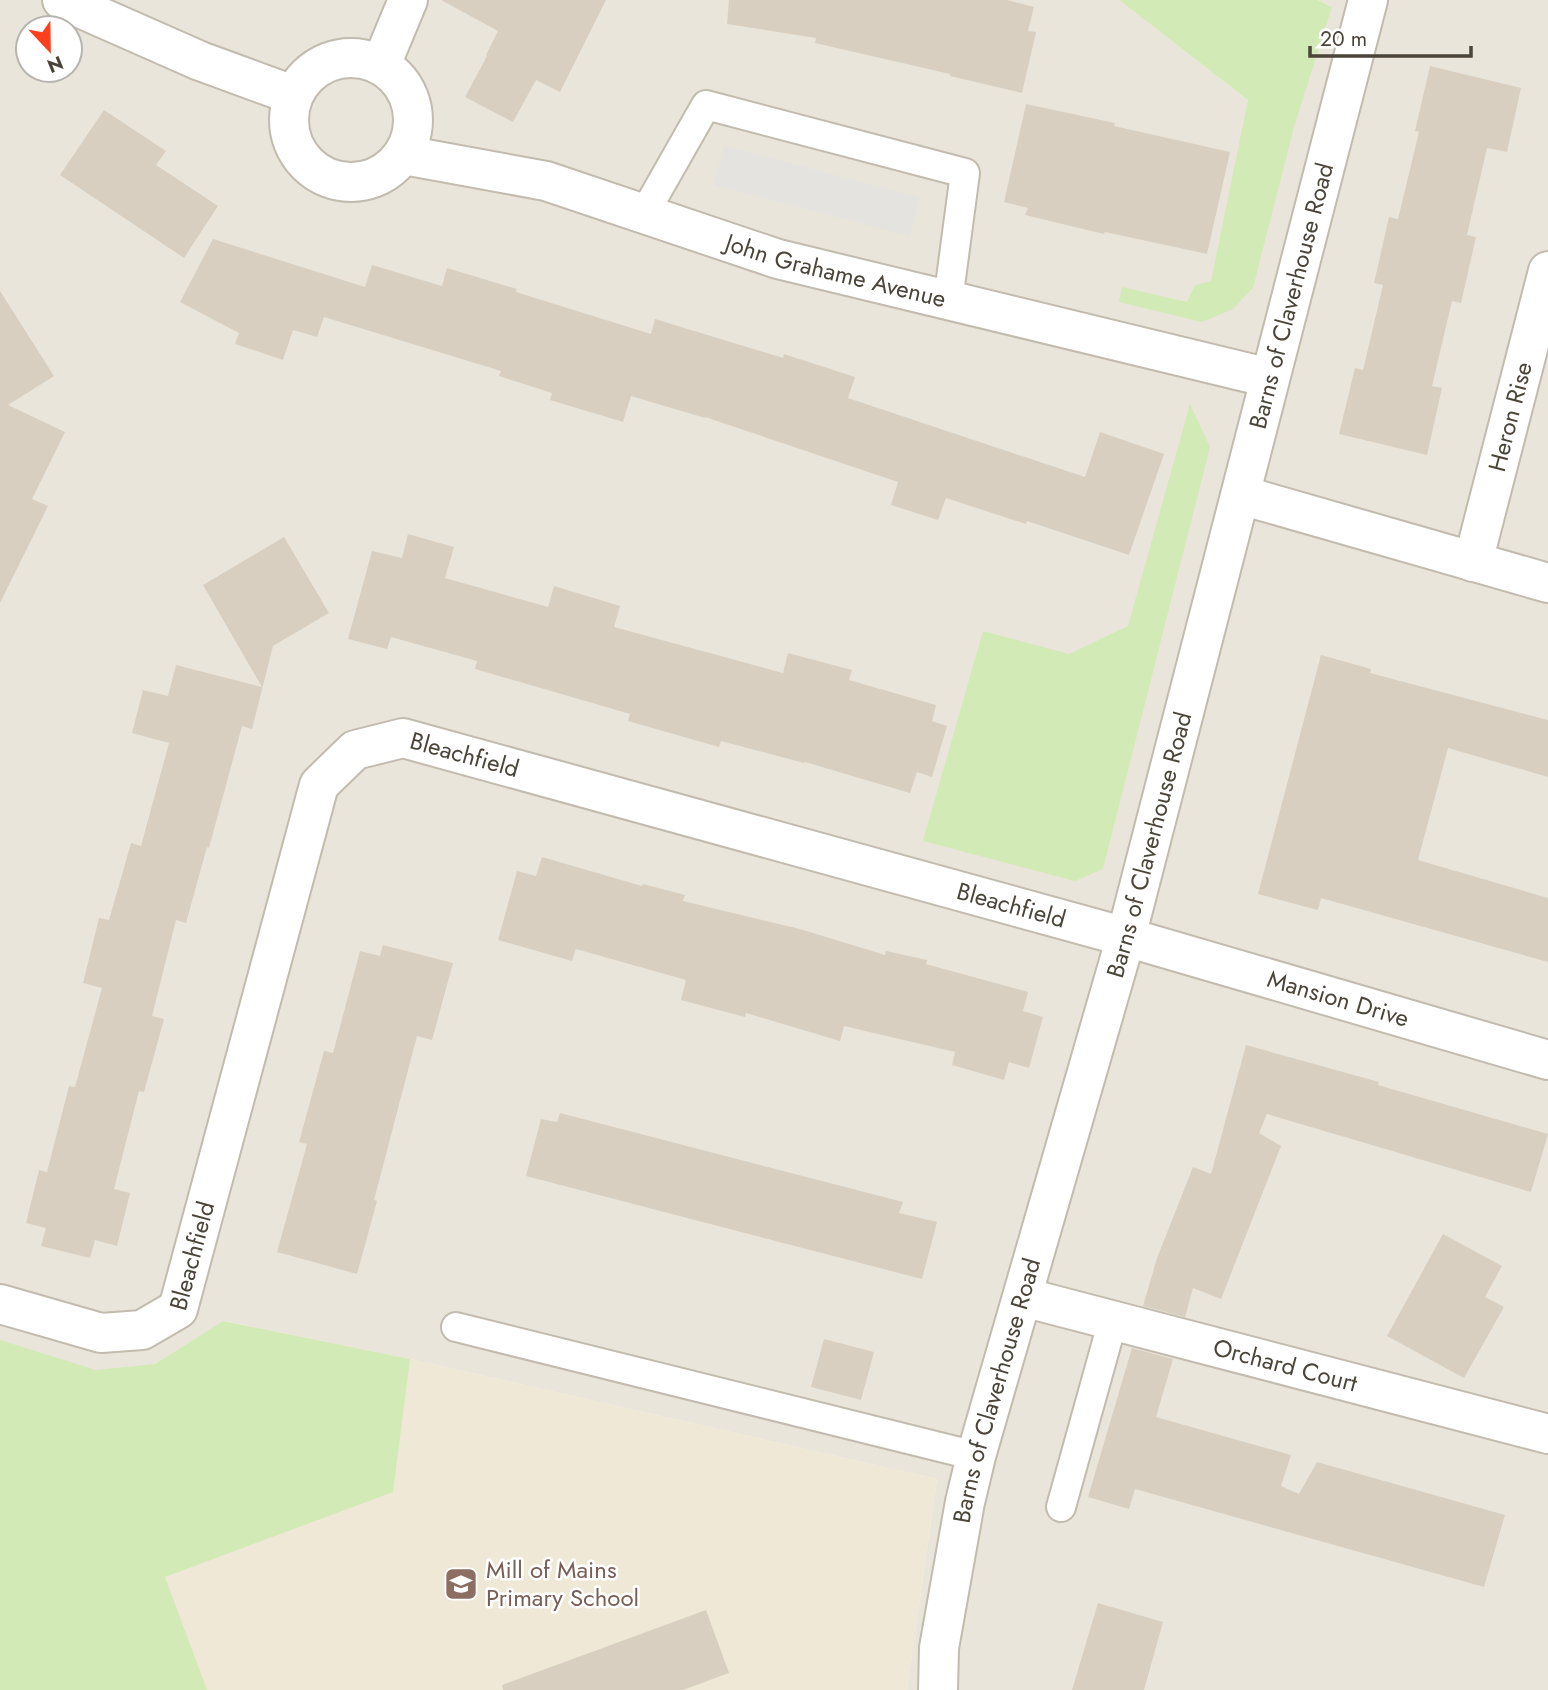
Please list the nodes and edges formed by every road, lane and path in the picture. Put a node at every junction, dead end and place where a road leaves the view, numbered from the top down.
1 (62, 0) edge
2 (408, 0) edge
3 (1368, 0) edge
4 (381, 65) junction
5 (293, 95) junction
6 (404, 155) junction
7 (644, 214) junction
8 (1548, 271) edge
9 (948, 301) junction
10 (1270, 378) junction
11 (1241, 495) junction
12 (1473, 562) junction
13 (1548, 583) edge
14 (1126, 937) junction
15 (1548, 1060) edge
16 (1023, 1297) junction
17 (0, 1304) edge
18 (1114, 1321) junction
19 (456, 1327) dead end
20 (1548, 1434) edge
21 (976, 1456) junction
22 (1061, 1507) dead end
23 (938, 1690) edge

1 - 5 street
2 - 4 street
3 - 10 street, Barns of Claverhouse Road
4 - 5 street
4 - 6 street
5 - 6 street
6 - 7 street, John Grahame Avenue
7 - 9 street, John Grahame Avenue
7 - 9 lane
8 - 12 street, Heron Rise
9 - 10 street, John Grahame Avenue
10 - 11 street, Barns of Claverhouse Road
11 - 12 street
11 - 14 street, Barns of Claverhouse Road
12 - 13 street
14 - 15 street, Mansion Drive
14 - 16 street, Barns of Claverhouse Road
14 - 17 street, Bleachfield
16 - 18 street, Orchard Court
16 - 21 street, Barns of Claverhouse Road
18 - 20 street, Orchard Court
18 - 22 lane
19 - 21 lane
21 - 23 street, Barns of Claverhouse Road

